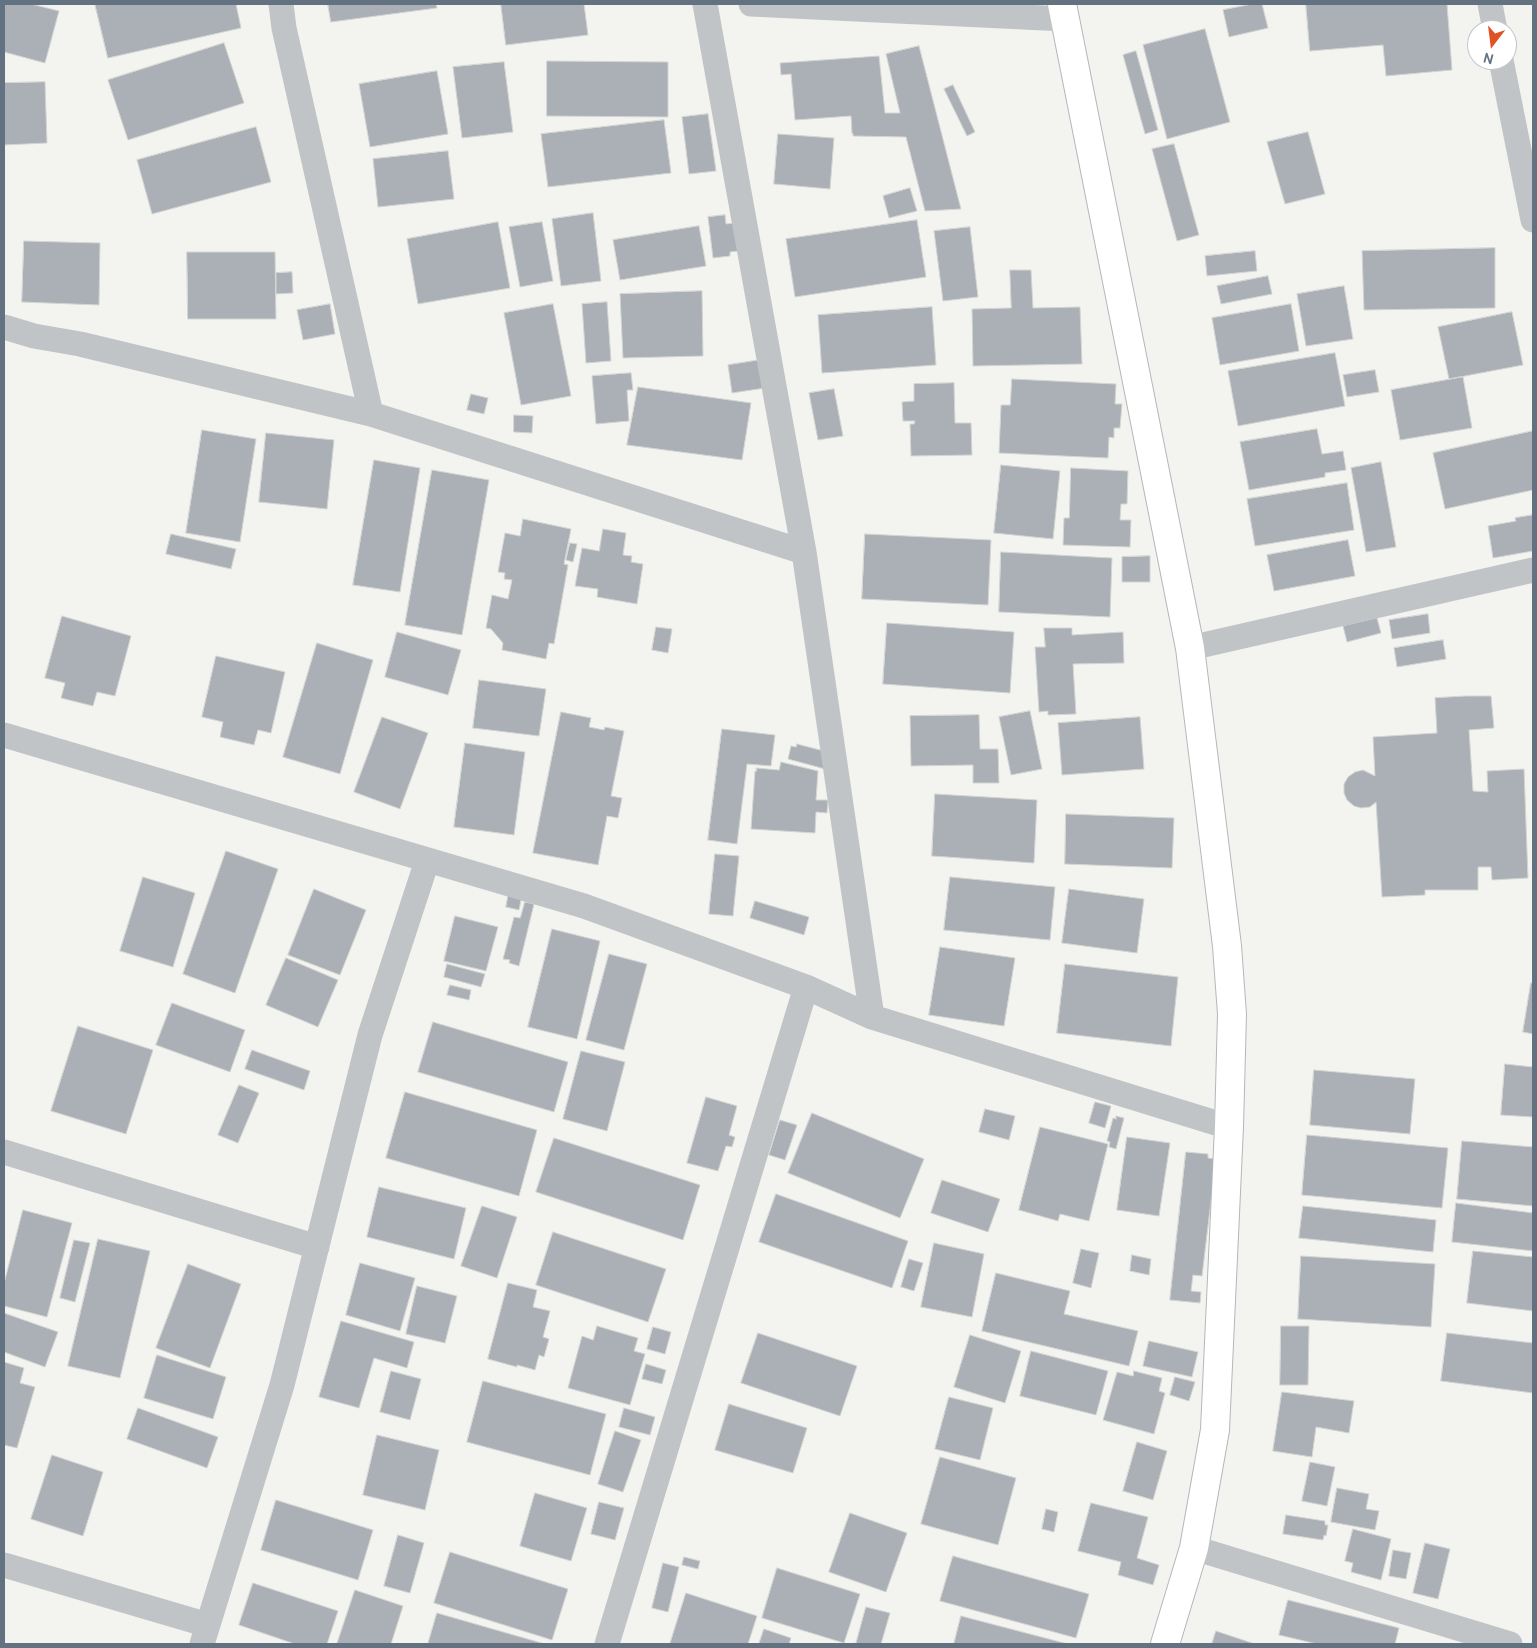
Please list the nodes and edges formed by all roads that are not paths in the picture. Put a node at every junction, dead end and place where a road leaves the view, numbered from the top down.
1 (281, 4) edge
2 (705, 4) edge
3 (750, 4) edge
4 (1490, 4) edge
5 (1064, 11) edge
6 (1493, 20) edge
7 (1505, 70) edge
8 (1522, 112) edge
9 (1533, 220) edge
10 (4, 327) edge
11 (371, 414) junction
12 (804, 552) junction
13 (1533, 570) edge
14 (1190, 648) junction
15 (4, 735) edge
16 (427, 861) junction
17 (806, 987) junction
18 (872, 1017) junction
19 (1229, 1127) junction
20 (4, 1152) edge
21 (317, 1247) junction
22 (1194, 1548) junction
23 (4, 1565) edge
24 (205, 1635) edge
25 (607, 1644) edge
26 (1165, 1644) edge
27 (1510, 1644) edge

1 - 11 street
2 - 12 street
3 - 5 street
4 - 6 street
5 - 14 street
7 - 8 street
8 - 9 street
10 - 11 street
11 - 12 street
12 - 18 street
13 - 14 street
14 - 19 street
15 - 16 street
16 - 17 street
16 - 21 street
17 - 18 street
17 - 25 street
18 - 19 street
19 - 22 street
20 - 21 street
21 - 24 street
22 - 26 street
22 - 27 street
23 - 24 street

